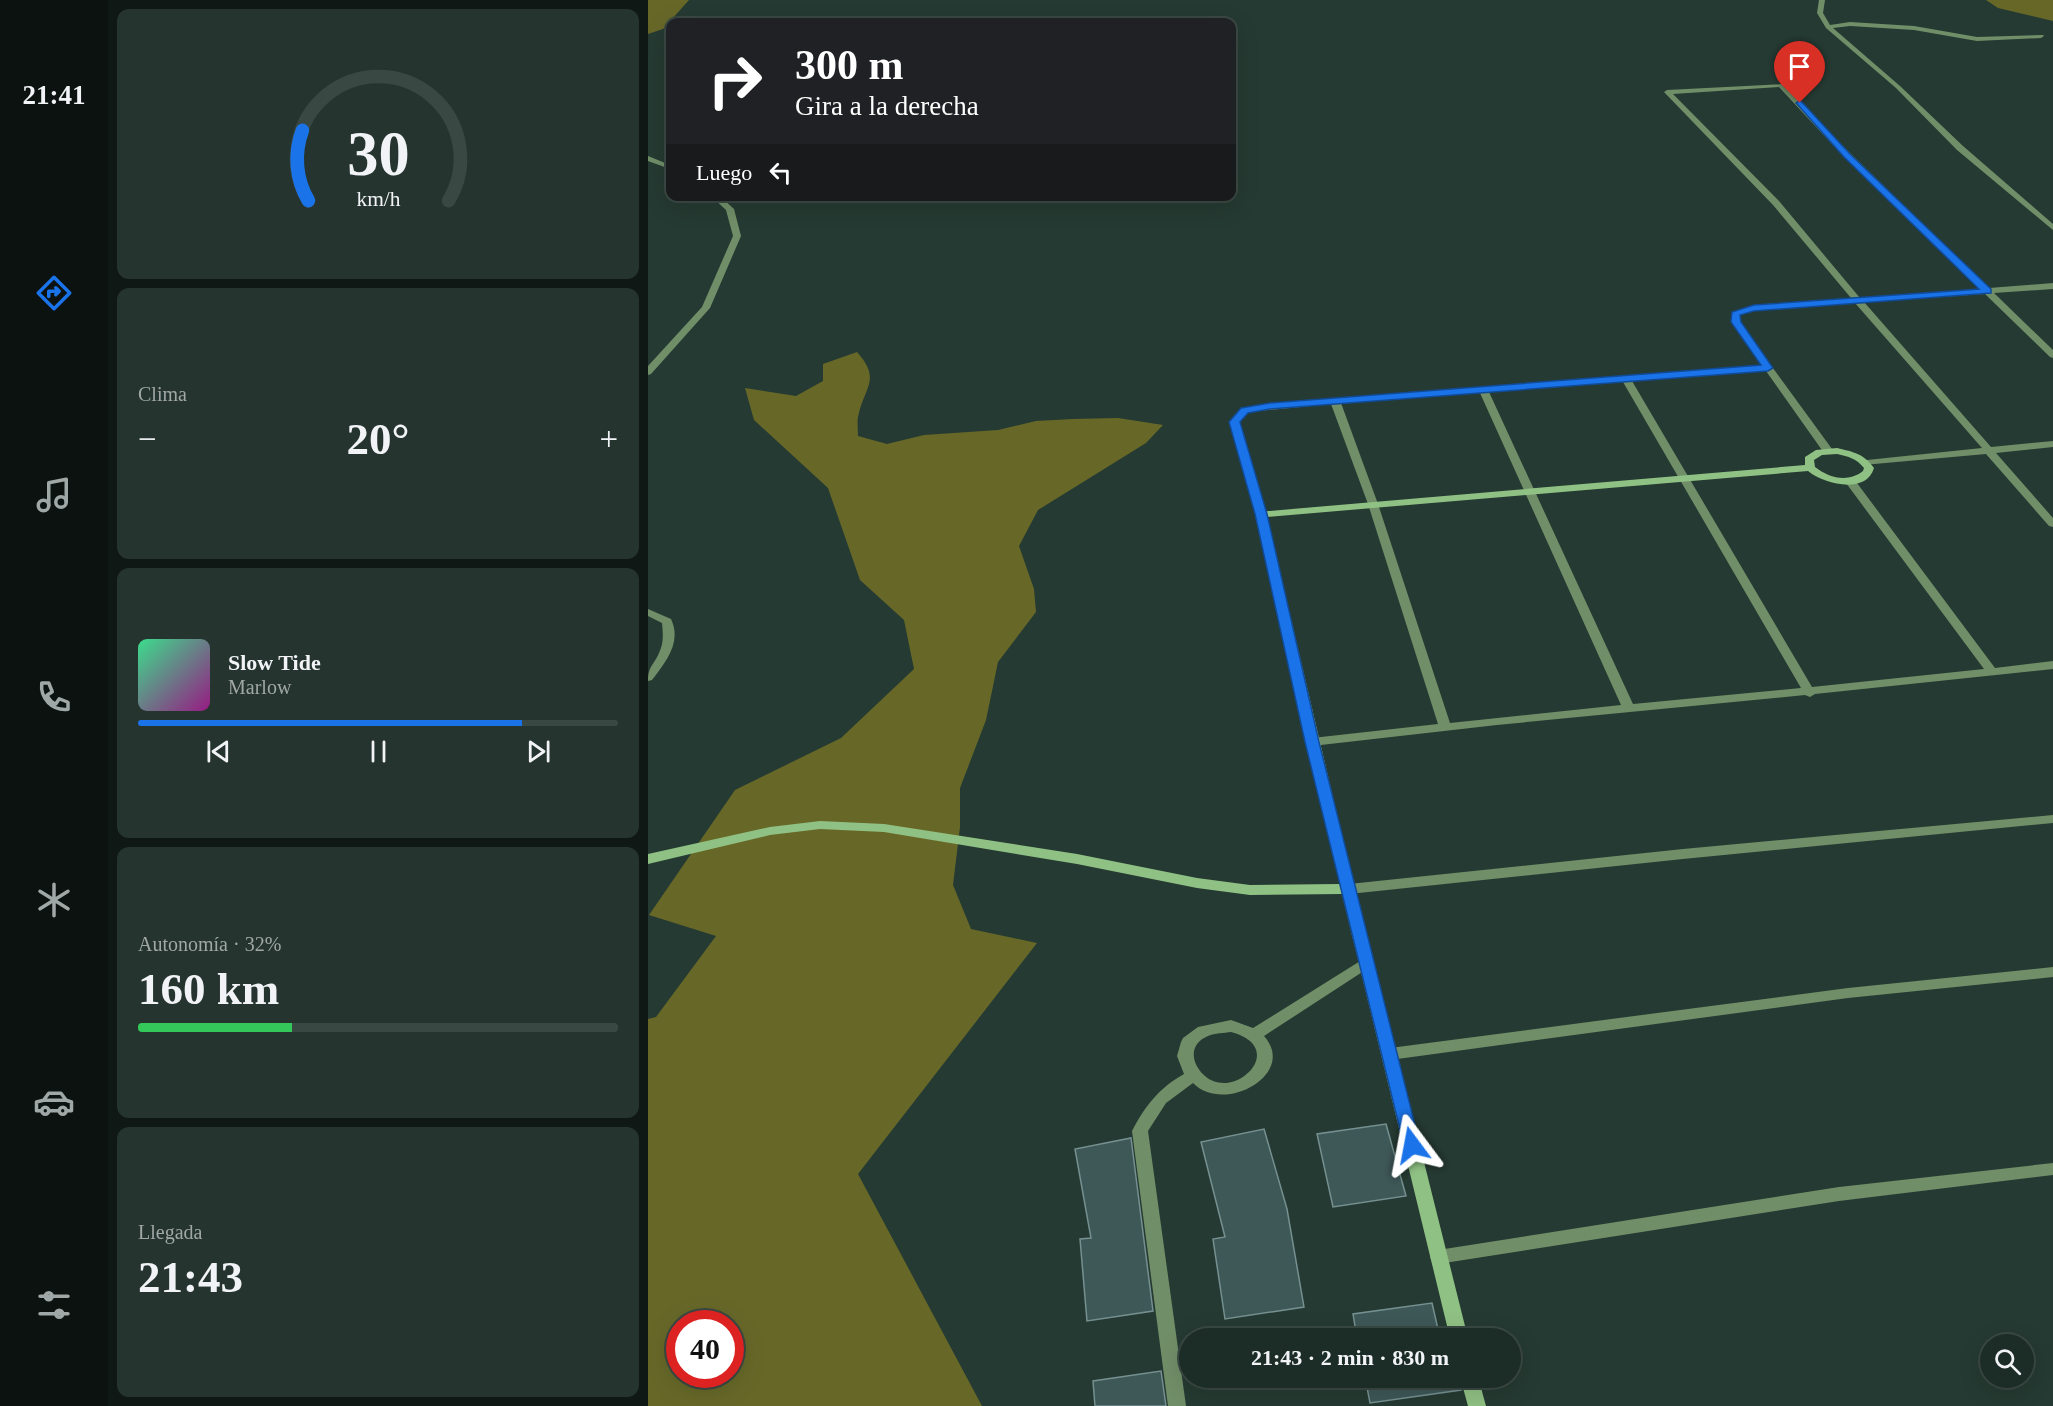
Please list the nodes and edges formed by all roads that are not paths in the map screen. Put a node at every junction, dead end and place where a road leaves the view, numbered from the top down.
1 (1822, 0) edge
2 (1828, 27) junction
3 (2042, 36) dead end
4 (648, 158) edge
5 (666, 165) edge
6 (721, 201) edge
7 (2053, 228) edge
8 (2053, 286) edge
9 (1987, 291) junction
10 (1858, 302) junction
11 (2053, 355) edge
12 (1768, 368) junction
13 (648, 372) edge
14 (1626, 379) junction
15 (1484, 391) junction
16 (1335, 401) junction
17 (2053, 444) edge
18 (1828, 451) junction
19 (1989, 451) junction
20 (1866, 463) junction
21 (1810, 468) junction
22 (1686, 479) junction
23 (1850, 481) junction
24 (1530, 491) junction
25 (1373, 504) junction
26 (1261, 514) junction
27 (2053, 525) edge
28 (648, 612) edge
29 (2053, 665) edge
30 (1992, 672) junction
31 (648, 677) edge
32 (1810, 693) junction
33 (1629, 709) junction
34 (1444, 726) junction
35 (1312, 742) junction
36 (2053, 819) edge
37 (648, 859) edge
38 (1349, 890) junction
39 (1365, 963) junction
40 (2053, 972) edge
41 (1254, 1035) junction
42 (1390, 1054) junction
43 (1192, 1076) junction
44 (2053, 1169) edge
45 (1438, 1257) junction
46 (1456, 1328) edge
47 (1472, 1388) edge
48 (1177, 1406) edge
49 (1477, 1406) edge

1 - 2 street
2 - 3 street
2 - 7 street
4 - 5 street
6 - 13 street
8 - 9 street
9 - 10 street
9 - 10 street
9 - 11 street
10 - 12 street
10 - 19 street
12 - 14 street
12 - 18 street
14 - 15 street
14 - 22 street
15 - 16 street
15 - 24 street
16 - 25 street
16 - 26 street
17 - 19 street
18 - 20 street
18 - 21 street
19 - 20 street
19 - 27 street
20 - 23 street
21 - 22 street
21 - 23 street
22 - 24 street
22 - 32 street
23 - 30 street
24 - 25 street
24 - 33 street
25 - 26 street
25 - 34 street
26 - 35 street
28 - 31 street
29 - 30 street
30 - 32 street
32 - 33 street
33 - 34 street
34 - 35 street
35 - 38 street
36 - 38 street
37 - 38 street
38 - 39 street
39 - 41 street
39 - 42 street
40 - 42 street
41 - 43 street
41 - 43 street
42 - 45 street
43 - 48 street
44 - 45 street
45 - 46 street
47 - 49 street

